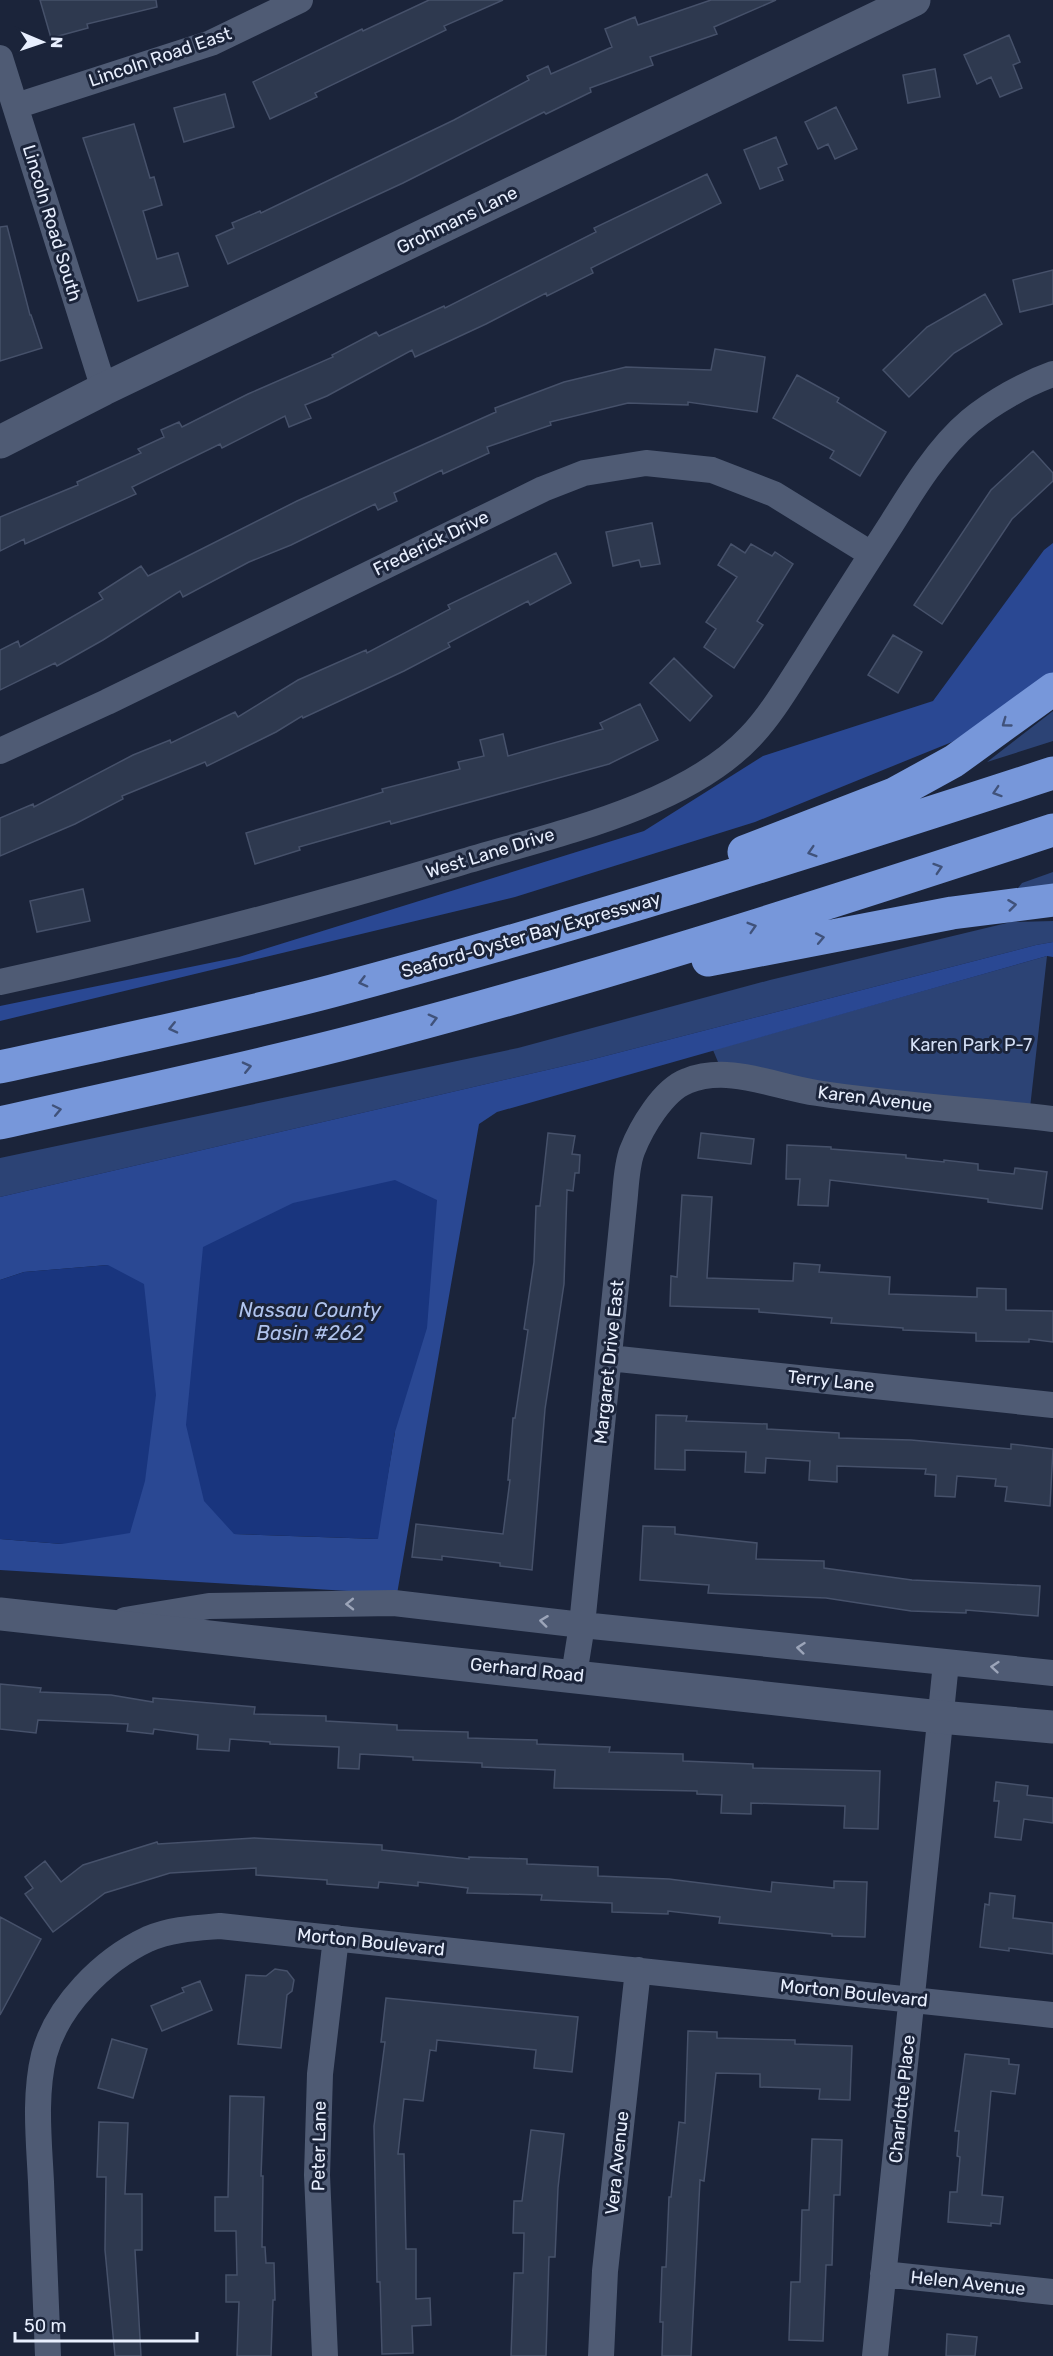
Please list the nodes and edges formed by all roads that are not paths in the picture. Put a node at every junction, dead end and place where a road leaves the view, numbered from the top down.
1 (300, 0) edge
2 (914, 0) edge
3 (273, 6) edge
4 (0, 58) edge
5 (16, 106) junction
6 (1053, 374) edge
7 (104, 389) junction
8 (0, 442) edge
9 (871, 554) junction
10 (1053, 689) edge
11 (0, 751) edge
12 (1053, 773) edge
13 (1053, 830) edge
14 (1053, 900) edge
15 (501, 945) junction
16 (0, 982) edge
17 (515, 997) junction
18 (0, 1067) edge
19 (699, 1078) joint
20 (1053, 1119) edge
21 (0, 1123) edge
22 (609, 1358) junction
23 (1053, 1405) edge
24 (0, 1614) edge
25 (105, 1624) junction
26 (582, 1625) junction
27 (946, 1663) junction
28 (1053, 1673) edge
29 (574, 1675) junction
30 (940, 1717) junction
31 (1053, 1727) edge
32 (336, 1938) junction
33 (638, 1970) junction
34 (912, 1999) junction
35 (1053, 2015) edge
36 (883, 2274) junction
37 (1053, 2292) edge
38 (48, 2356) edge
39 (325, 2356) edge
40 (601, 2356) edge
41 (875, 2356) edge

1 - 3 street, Lincoln Road East
2 - 7 street, Grohmans Lane
3 - 5 street, Lincoln Road East
4 - 5 street, Lincoln Road South
5 - 7 street, Lincoln Road South
6 - 9 street, West Lane Drive
7 - 8 street, Grohmans Lane
9 - 11 street, Frederick Drive
9 - 16 street, West Lane Drive
10 -> 15 highway
12 -> 15 highway, Seaford-Oyster Bay Expressway
17 -> 13 highway
17 -> 14 highway
15 -> 18 highway, Seaford-Oyster Bay Expressway
21 -> 17 highway
19 - 20 street, Karen Avenue
19 - 22 street, Margaret Drive East
22 - 23 street, Terry Lane
22 - 26 street, Margaret Drive East
24 - 25 street, Gerhard Road
26 -> 25 street
25 - 29 street, Gerhard Road
27 -> 26 street
26 - 29 street, Margaret Drive East
28 -> 27 street
27 - 30 street, Charlotte Place
29 - 30 street, Gerhard Road
30 - 31 street, Gerhard Road
30 - 34 street, Charlotte Place
32 - 33 street, Morton Boulevard
32 - 38 street, Morton Boulevard
32 - 39 street, Peter Lane
33 - 34 street, Morton Boulevard
33 - 40 street, Vera Avenue
34 - 35 street, Morton Boulevard
34 - 36 street, Charlotte Place
36 - 37 street, Helen Avenue
36 - 41 street, Charlotte Place

